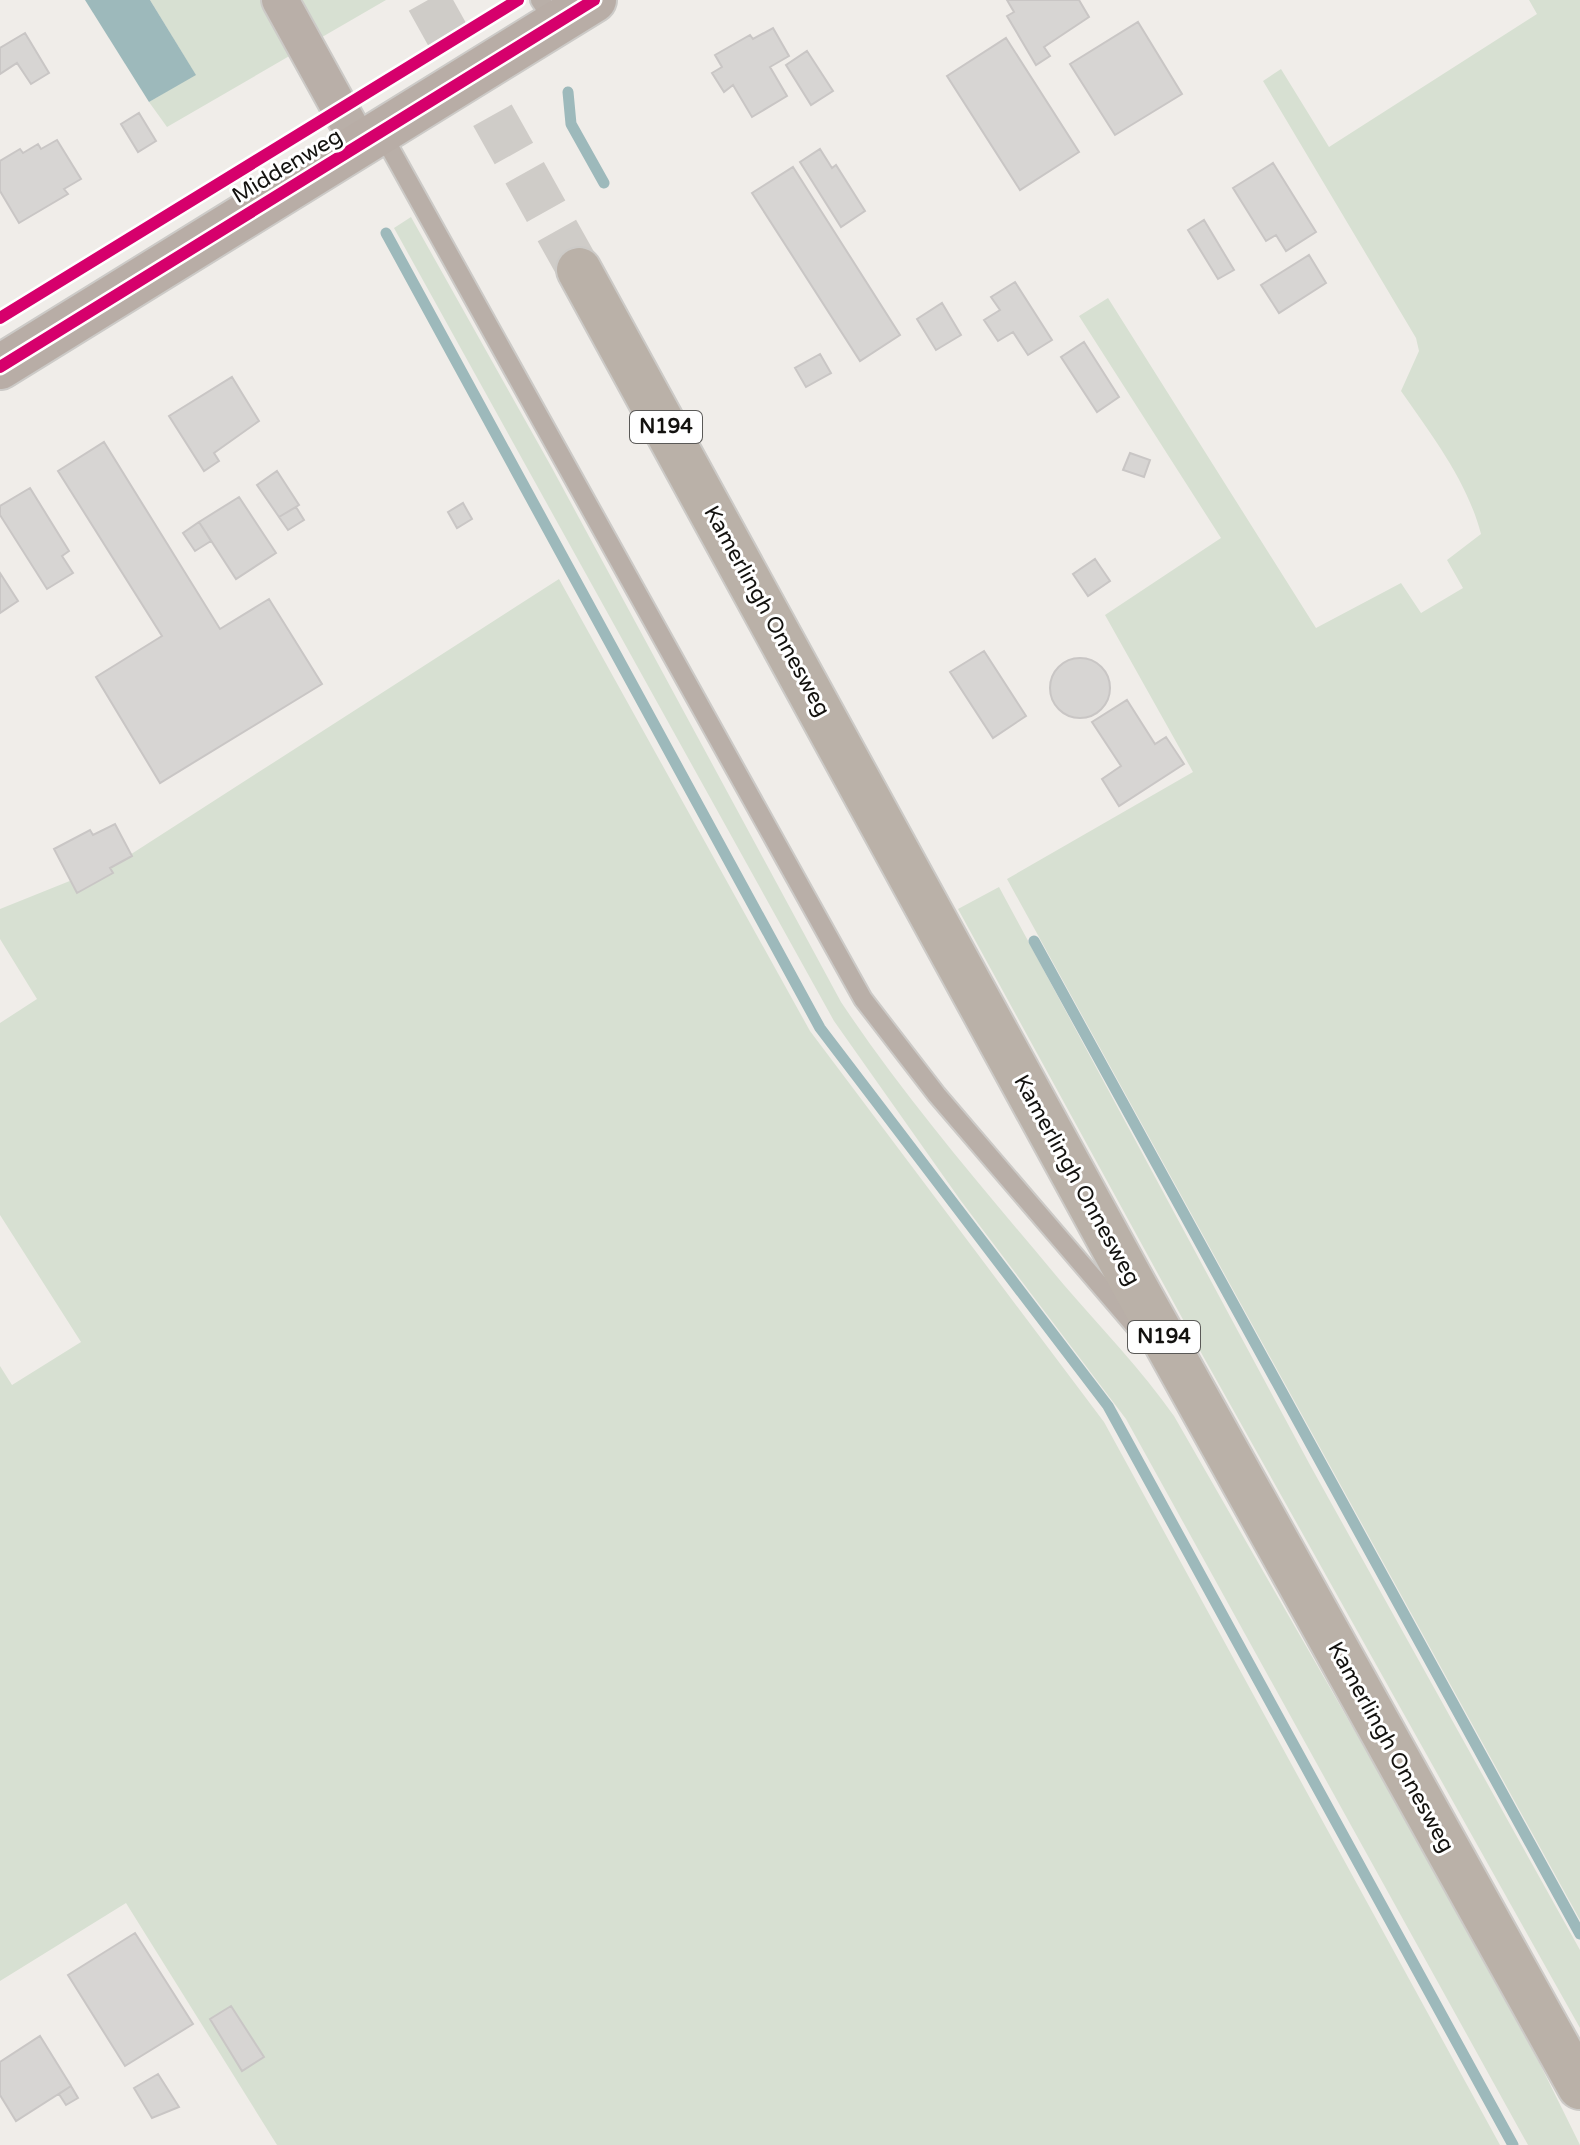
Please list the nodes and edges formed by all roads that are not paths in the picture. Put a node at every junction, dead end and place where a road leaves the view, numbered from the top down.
1 (280, 0) edge
2 (594, 0) edge
3 (548, 12) edge
4 (370, 139) junction
5 (579, 270) tunnel mouth
6 (0, 367) edge
7 (1205, 1407) junction
8 (1580, 2087) edge

1 - 4 street
2 - 3 street, Middenweg
3 - 4 street, Middenweg
4 - 6 street, Middenweg
4 - 7 lane
5 - 7 main road, Kamerlingh Onnesweg / N194
7 - 8 main road, Kamerlingh Onnesweg / N194

